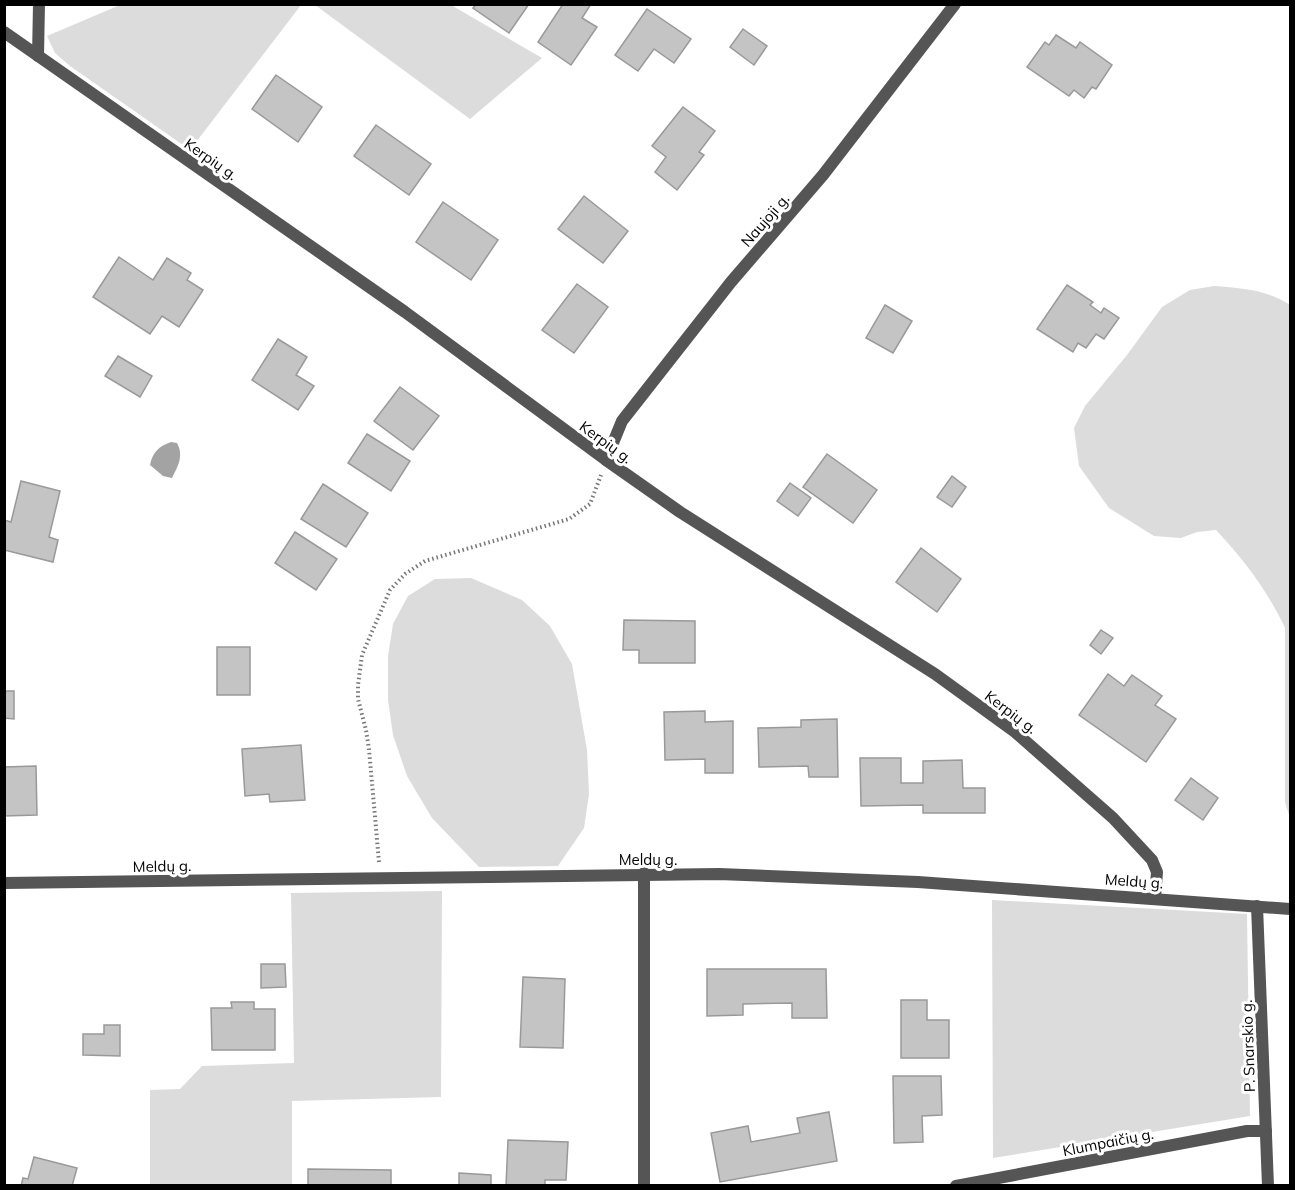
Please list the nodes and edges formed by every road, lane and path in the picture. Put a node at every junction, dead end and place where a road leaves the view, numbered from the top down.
1 (39, 4) edge
2 (955, 4) edge
3 (4, 32) edge
4 (38, 56) junction
5 (606, 460) junction
6 (644, 873) junction
7 (380, 878) junction
8 (4, 883) edge
9 (1155, 898) junction
10 (1257, 906) junction
11 (1290, 909) edge
12 (1266, 1131) junction
13 (644, 1185) edge
14 (956, 1185) edge
15 (1268, 1185) edge

1 - 4 street
2 - 5 street, Naujoji g.
3 - 4 street, Kerpių g.
4 - 5 street, Kerpių g.
5 - 7 path
5 - 9 street, Kerpių g.
6 - 7 street, Meldų g.
6 - 9 street, Meldų g.
6 - 13 street
7 - 8 street, Meldų g.
9 - 10 street, Meldų g.
10 - 11 street, Meldų g.
10 - 12 street, P. Snarskio g.
12 - 14 street, Klumpaičių g.
12 - 15 street, P. Snarskio g.

